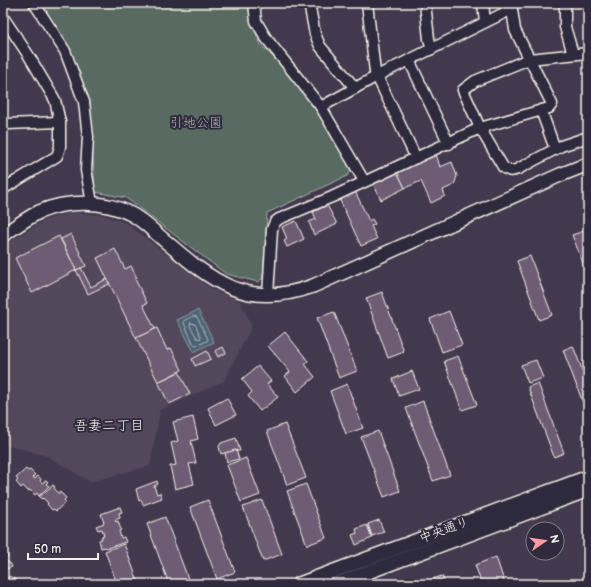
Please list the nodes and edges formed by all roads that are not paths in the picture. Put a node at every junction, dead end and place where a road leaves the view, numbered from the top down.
1 (34, 3) edge
2 (254, 3) edge
3 (310, 3) edge
4 (367, 3) edge
5 (425, 3) edge
6 (483, 3) edge
7 (565, 3) edge
8 (512, 6) edge
9 (3, 17) edge
10 (485, 22) junction
11 (432, 49) junction
12 (588, 53) edge
13 (573, 54) junction
14 (529, 59) junction
15 (409, 60) junction
16 (377, 76) junction
17 (354, 88) junction
18 (320, 107) junction
19 (541, 110) junction
20 (4, 122) edge
21 (60, 122) junction
22 (480, 128) junction
23 (588, 137) edge
24 (449, 144) junction
25 (555, 149) junction
26 (416, 158) junction
27 (588, 164) edge
28 (364, 181) junction
29 (3, 189) edge
30 (92, 204) junction
31 (3, 234) edge
32 (268, 295) junction
33 (588, 477) edge
34 (588, 490) edge
35 (300, 584) edge
36 (336, 584) edge

1 - 30 street
2 - 18 street
3 - 17 street
4 - 16 street
5 - 11 street
6 - 10 street
7 - 13 street
8 - 10 street
8 - 14 street
9 - 21 street
10 - 11 street
11 - 15 street
12 - 13 street
13 - 14 street
14 - 19 street
14 - 22 street
15 - 16 street
15 - 24 street
16 - 17 street
16 - 26 street
17 - 18 street
18 - 28 street
19 - 22 street
19 - 25 street
20 - 21 street
21 - 29 street
22 - 24 street
22 - 25 street
23 - 25 street
24 - 26 street
26 - 28 street
27 - 32 street
28 - 32 street
30 - 31 street
30 - 32 street
33 - 35 street, 中央通り
34 - 36 street, 中央通り

